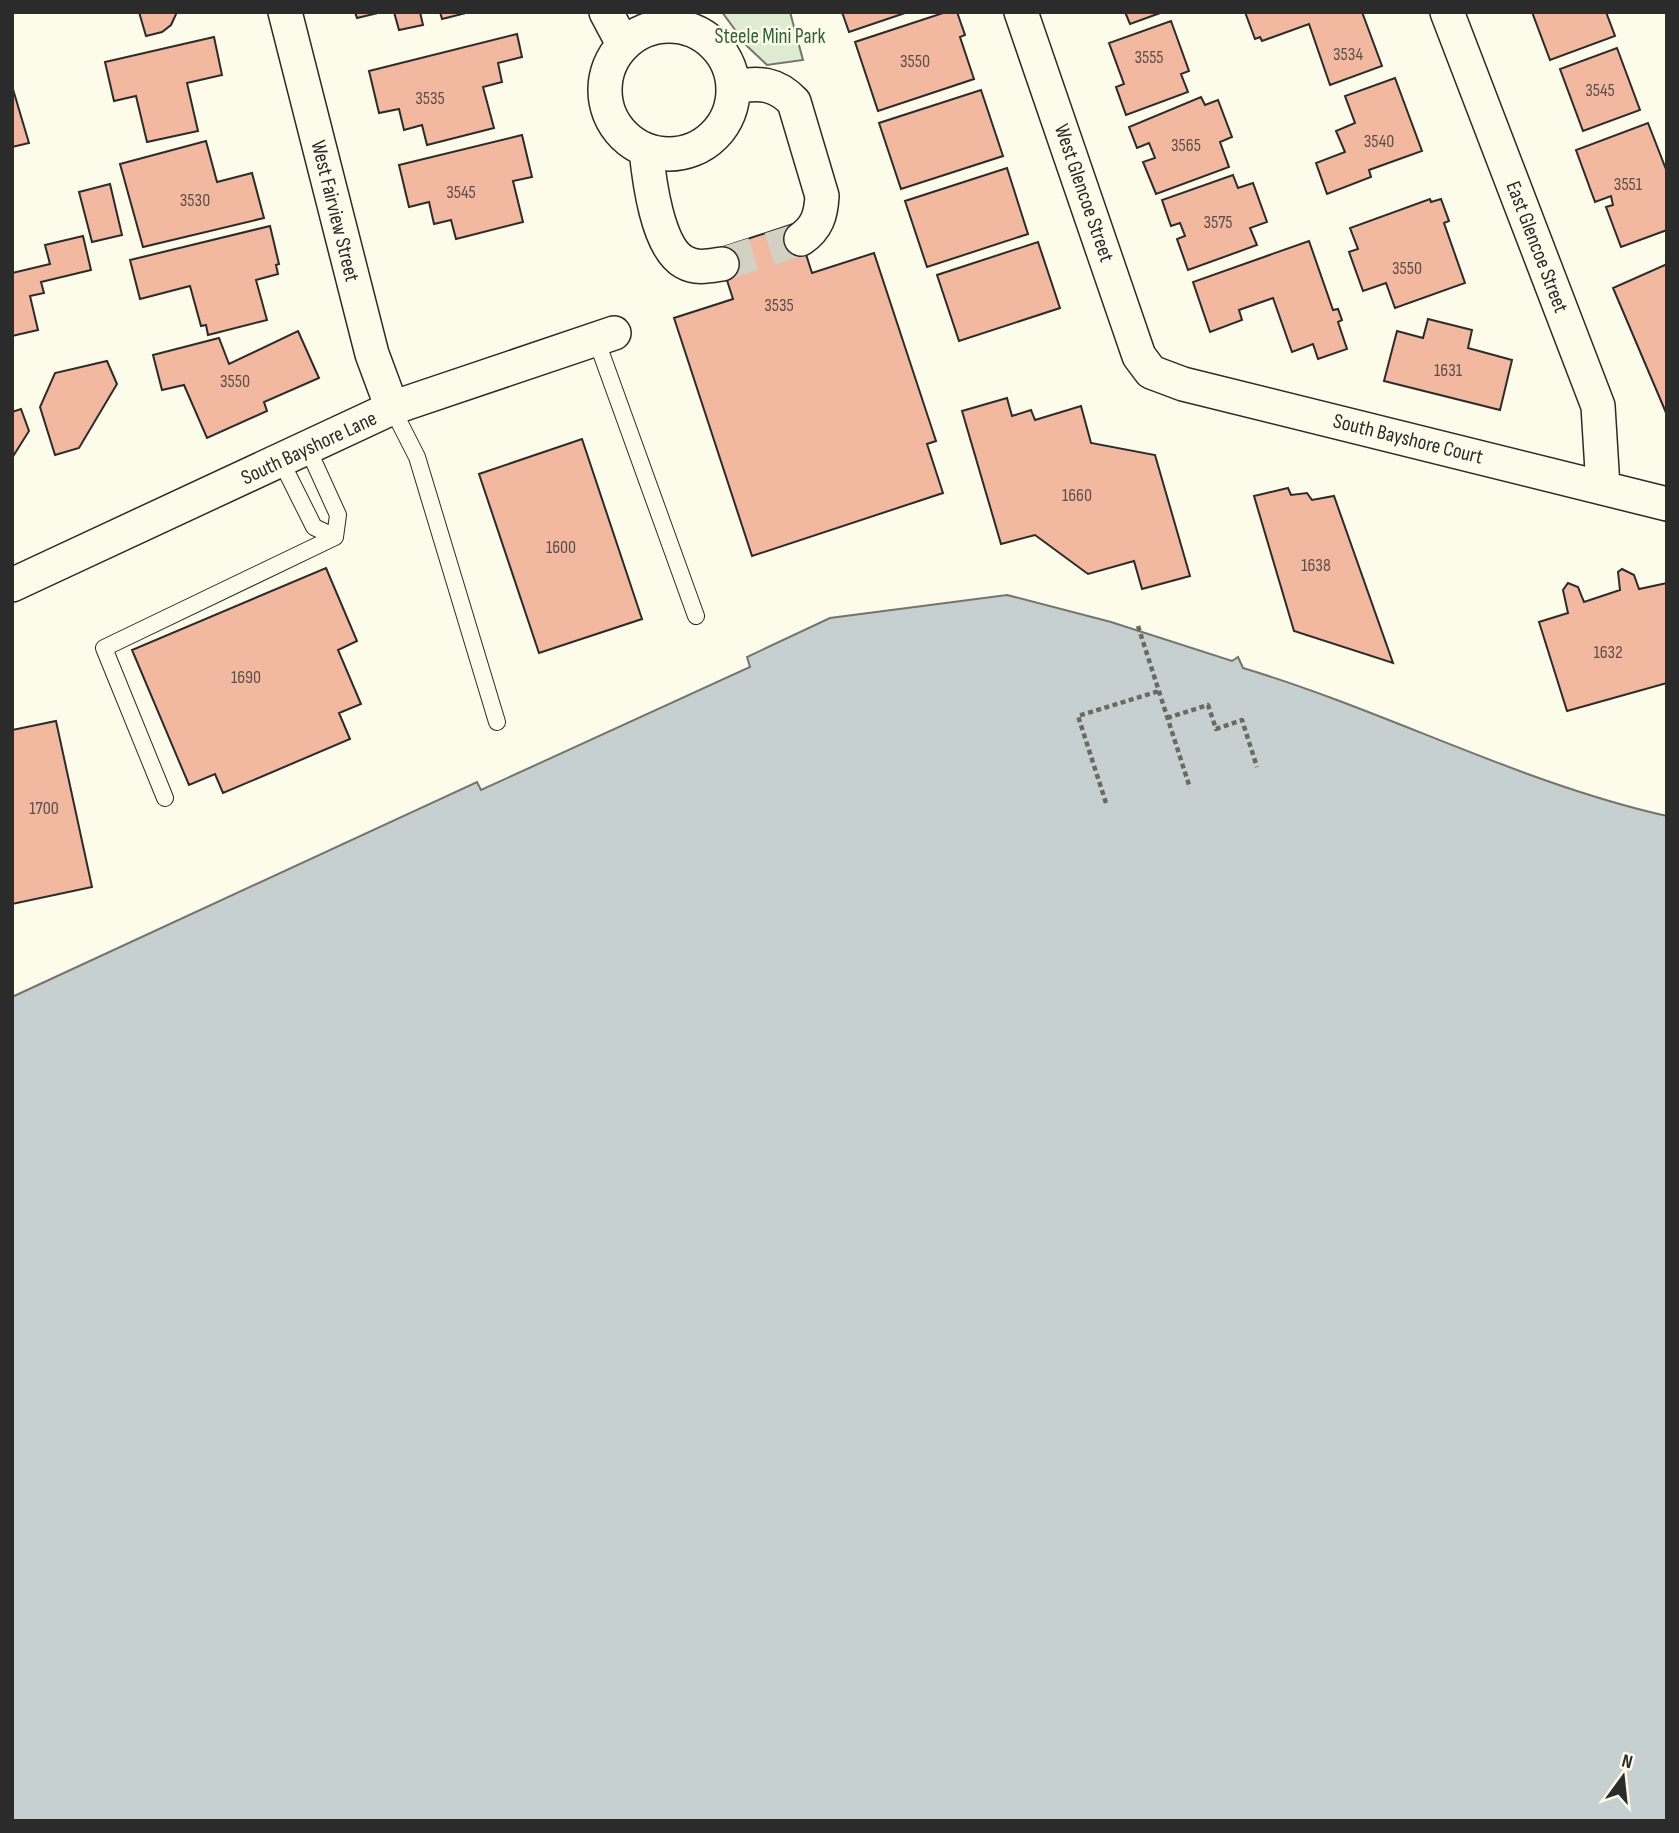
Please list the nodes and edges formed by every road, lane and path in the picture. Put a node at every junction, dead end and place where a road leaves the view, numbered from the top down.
1 (285, 12) edge
2 (606, 12) edge
3 (1021, 12) edge
4 (1447, 12) edge
5 (623, 44) junction
6 (734, 87) junction
7 (646, 150) junction
8 (801, 239) tunnel mouth
9 (722, 264) tunnel mouth
10 (605, 336) joint
11 (1151, 372) joint
12 (392, 408) junction
13 (294, 455) junction
14 (1603, 487) junction
15 (1667, 504) edge
16 (335, 537) junction
17 (12, 585) edge
18 (696, 616) dead end
19 (1138, 626) dead end
20 (1159, 691) junction
21 (1167, 718) junction
22 (497, 722) dead end
23 (1257, 766) dead end
24 (1190, 788) dead end
25 (165, 798) dead end
26 (1106, 803) dead end

1 - 12 street, West Fairview Street
2 - 5 street
3 - 11 street, West Glencoe Street
4 - 14 street, East Glencoe Street
5 - 6 street
5 - 7 street
6 - 7 street
6 - 8 street
7 - 9 street
10 - 12 street, South Bayshore Lane
10 - 18 lane
11 - 14 street, South Bayshore Court
12 - 13 street, South Bayshore Lane
12 - 22 lane
13 - 16 lane
13 - 16 lane
13 - 17 street, South Bayshore Lane
14 - 15 street, South Bayshore Court
16 - 25 lane
19 - 20 path
20 - 21 path
20 - 26 path
21 - 23 path
21 - 24 path

